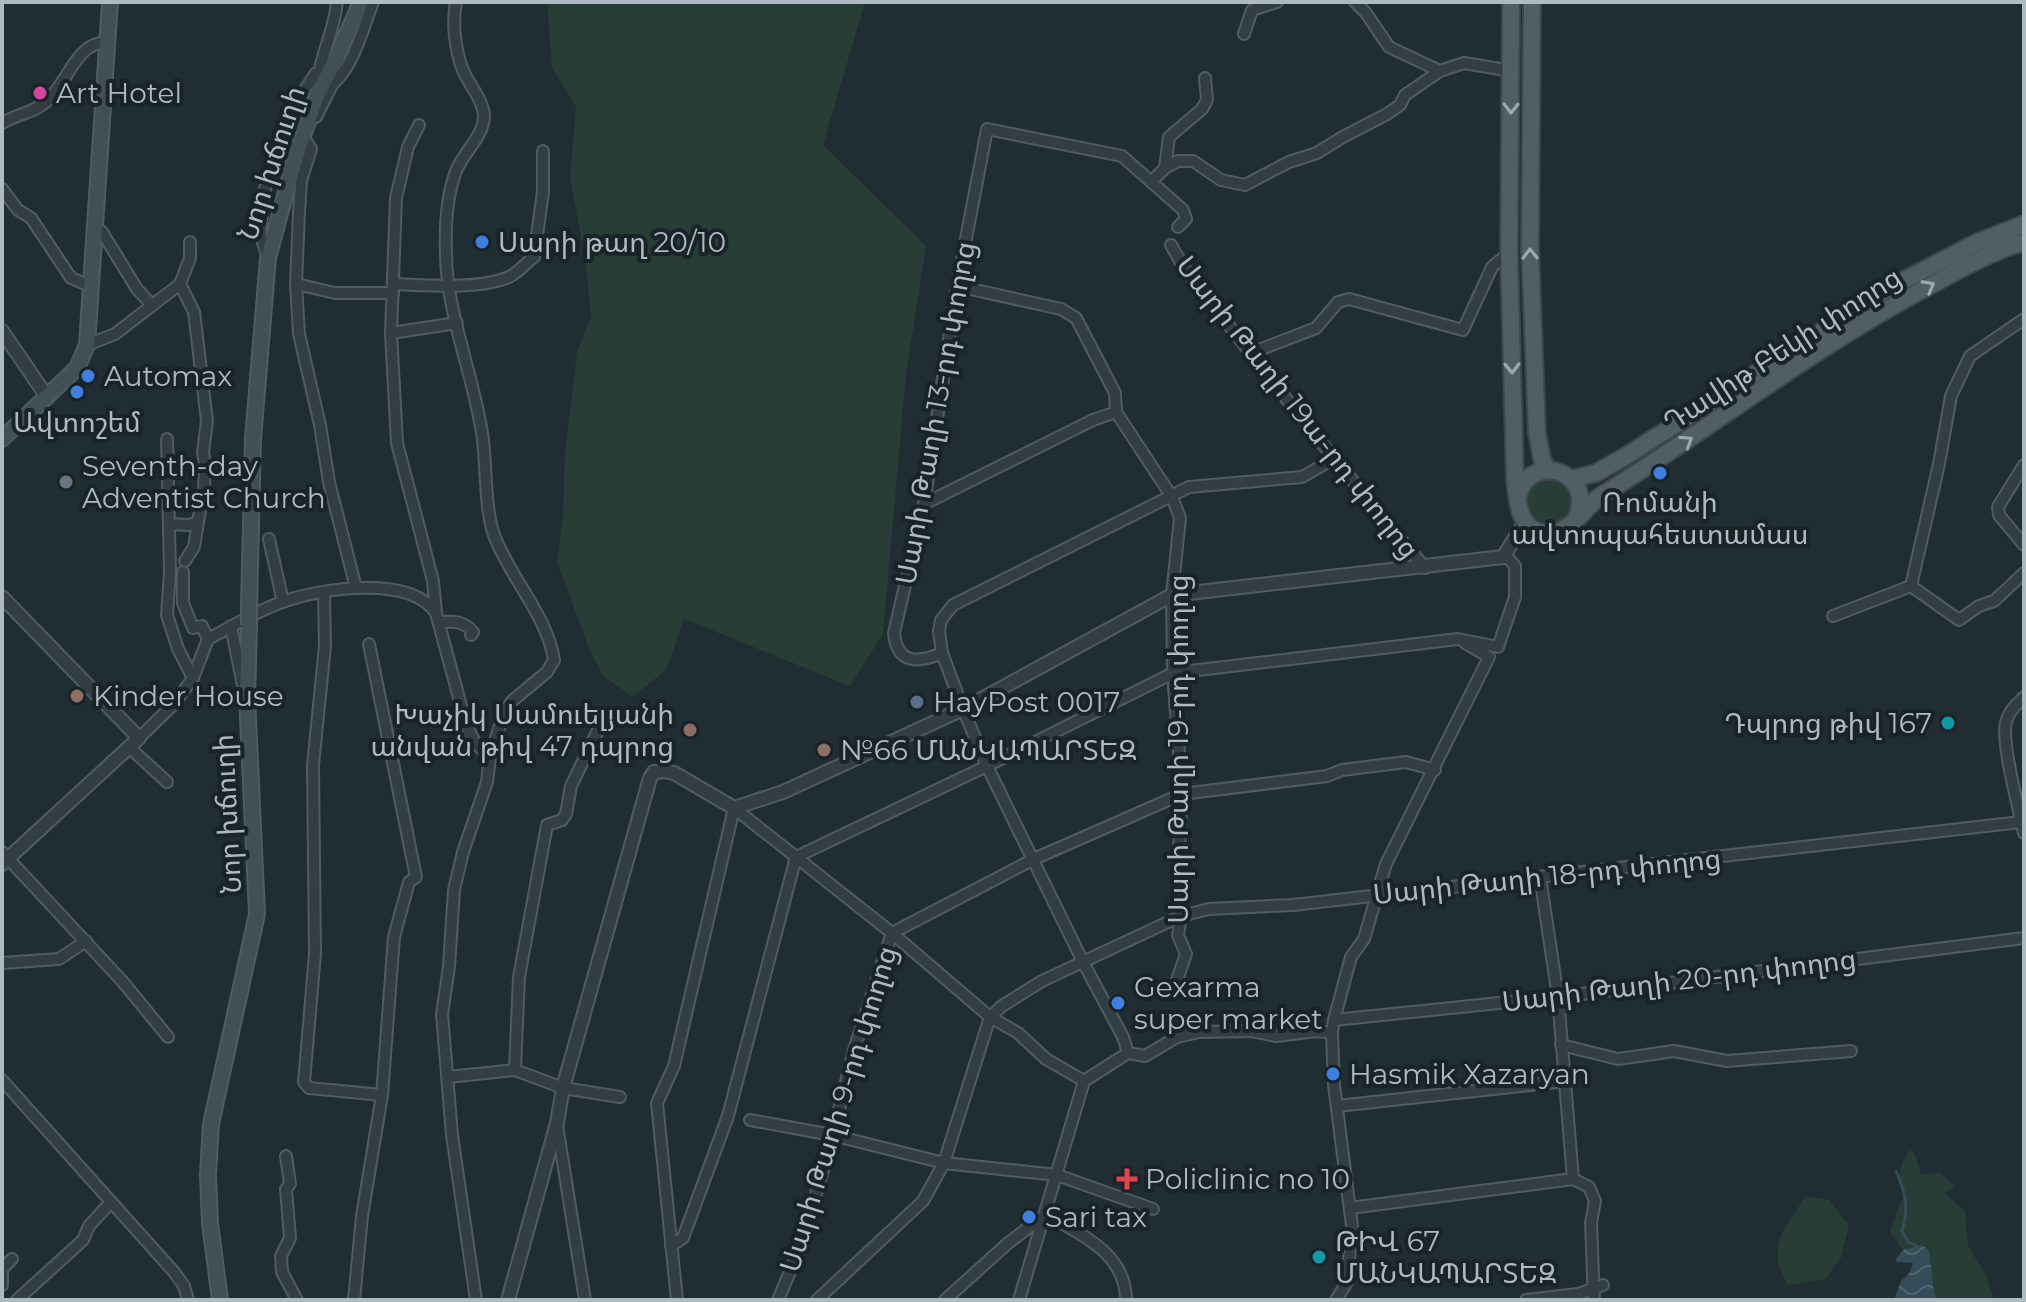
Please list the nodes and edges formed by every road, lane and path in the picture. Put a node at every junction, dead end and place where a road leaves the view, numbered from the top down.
1 (110, 2) edge
2 (337, 2) edge
3 (361, 2) edge
4 (373, 2) edge
5 (456, 2) edge
6 (1277, 2) edge
7 (1355, 2) edge
8 (1511, 2) edge
9 (1532, 2) edge
10 (1244, 34) dead end
11 (108, 42) junction
12 (317, 71) junction
13 (1440, 71) junction
14 (1512, 71) junction
15 (1205, 78) dead end
16 (324, 90) junction
17 (2, 123) edge
18 (419, 125) dead end
19 (987, 129) joint
20 (305, 139) junction
21 (543, 151) dead end
22 (1165, 168) junction
23 (1152, 181) junction
24 (2, 189) edge
25 (2024, 224) edge
26 (95, 227) junction
27 (1178, 227) dead end
28 (190, 242) dead end
29 (2024, 242) edge
30 (1171, 245) dead end
31 (1509, 253) junction
32 (268, 258) junction
33 (180, 284) junction
34 (296, 284) junction
35 (90, 286) junction
36 (451, 286) junction
37 (957, 286) junction
38 (393, 288) junction
39 (151, 304) junction
40 (2024, 319) edge
41 (457, 323) junction
42 (2, 331) edge
43 (391, 333) junction
44 (87, 345) junction
45 (1251, 353) junction
46 (47, 397) junction
47 (1116, 412) junction
48 (2, 439) edge
49 (167, 439) dead end
50 (1335, 458) junction
51 (2024, 465) edge
52 (1548, 470) junction
53 (1572, 479) junction
54 (1172, 497) junction
55 (924, 504) junction
56 (1517, 506) junction
57 (1577, 517) junction
58 (198, 522) junction
59 (1525, 522) junction
60 (169, 524) junction
61 (269, 539) dead end
62 (2024, 545) edge
63 (1503, 557) junction
64 (1425, 568) junction
65 (2024, 573) edge
66 (1911, 586) junction
67 (356, 588) junction
68 (324, 593) junction
69 (1172, 595) junction
70 (2, 597) edge
71 (283, 602) junction
72 (1833, 616) dead end
73 (438, 618) junction
74 (231, 626) junction
75 (471, 635) dead end
76 (208, 639) junction
77 (1458, 639) junction
78 (369, 644) dead end
79 (942, 653) junction
80 (1173, 673) junction
81 (193, 678) junction
82 (247, 697) junction
83 (2024, 697) edge
84 (963, 709) junction
85 (603, 720) dead end
86 (134, 743) junction
87 (490, 757) junction
88 (987, 766) junction
89 (1435, 770) junction
90 (167, 782) dead end
91 (1182, 794) junction
92 (734, 808) junction
93 (2023, 827) edge
94 (796, 857) junction
95 (4, 858) edge
96 (1034, 859) junction
97 (1540, 877) junction
98 (1375, 895) junction
99 (1181, 916) junction
100 (892, 933) junction
101 (2024, 938) edge
102 (86, 941) junction
103 (1083, 962) junction
104 (2, 963) edge
105 (1186, 989) dead end
106 (1558, 997) junction
107 (990, 1017) junction
108 (1334, 1020) junction
109 (1332, 1033) junction
110 (168, 1037) dead end
111 (1561, 1045) junction
112 (1851, 1051) dead end
113 (1128, 1053) junction
114 (515, 1070) junction
115 (448, 1077) junction
116 (2, 1080) edge
117 (1084, 1081) junction
118 (1566, 1081) junction
119 (563, 1088) junction
120 (382, 1095) junction
121 (620, 1097) dead end
122 (1337, 1106) junction
123 (750, 1120) dead end
124 (557, 1123) junction
125 (832, 1135) junction
126 (286, 1156) dead end
127 (944, 1163) junction
128 (1057, 1175) junction
129 (1573, 1179) junction
130 (111, 1202) junction
131 (1350, 1208) junction
132 (1153, 1209) dead end
133 (1046, 1214) junction
134 (671, 1246) junction
135 (12, 1259) dead end
136 (2, 1286) edge
137 (1597, 1292) edge
138 (15, 1300) edge
139 (188, 1300) edge
140 (220, 1300) edge
141 (297, 1300) edge
142 (354, 1300) edge
143 (476, 1300) edge
144 (508, 1300) edge
145 (585, 1300) edge
146 (677, 1300) edge
147 (778, 1300) edge
148 (817, 1300) edge
149 (945, 1300) edge
150 (1019, 1300) edge
151 (1126, 1300) edge
152 (1336, 1300) edge
153 (1526, 1300) edge

1 - 11 main road
2 - 12 street
3 - 16 main road, Նոր խճուղի
4 - 16 street
5 - 36 street
6 - 10 street
7 - 13 street
8 - 14 main road
52 -> 9 main road
11 - 17 street
11 - 26 main road
12 - 16 street
12 - 32 street
13 - 14 street
13 - 22 street
14 -> 31 main road
15 - 22 street
16 - 20 main road, Նոր խճուղի
18 - 38 street
19 - 23 street, Սարի Թաղի 19ա-րդ փողոց
19 - 37 street, Սարի Թաղի 13-րդ փողոց
20 - 32 main road, Նոր խճուղի
20 - 34 street
21 - 36 street
22 - 23 street
23 - 27 street, Սարի Թաղի 19ա-րդ փողոց
24 - 35 street
25 - 53 main road, Դավիթ Բեկի փողոց
26 - 35 main road
26 - 39 street
28 - 33 street
57 -> 29 main road, Դավիթ Բեկի փողոց
30 - 45 street, Սարի Թաղի 19ա-րդ փողոց
31 - 45 street
31 -> 56 main road
32 - 82 main road, Նոր խճուղի, bridge
33 - 39 street
33 - 58 street
34 - 38 street
34 - 67 street
35 - 44 main road
36 - 38 street
36 - 41 street
37 - 47 street, Սարի Թաղի 19-րդ փողոց
37 - 55 street, Սարի Թաղի 13-րդ փողոց
38 - 43 street
39 - 44 street
40 - 66 street
41 - 43 street
41 - 87 street
42 - 46 street
43 - 73 street
44 - 46 main road
45 - 50 street, Սարի Թաղի 19ա-րդ փողոց
46 - 48 main road
47 - 54 street, Սարի Թաղի 19-րդ փողոց
47 - 55 street
49 - 60 street
50 - 54 street
50 - 64 street, Սարի Թաղի 19ա-րդ փողոց
51 - 62 street
52 - 53 main road
52 - 56 main road
53 - 57 main road
54 - 69 street, Սարի Թաղի 19-րդ փողոց
54 - 79 street
55 - 79 street, Սարի Թաղի 13-րդ փողոց
56 - 59 main road
57 - 59 main road, Դավիթ Բեկի փողոց
58 - 60 street
58 - 76 street
59 - 63 street
60 - 81 street
61 - 71 street
63 - 64 street
63 - 77 street
64 - 69 street
65 - 66 street
66 - 72 street
67 - 68 street
67 - 73 street
68 - 71 street
68 - 120 street
69 - 80 street, Սարի Թաղի 19-րդ փողոց
69 - 84 street
70 - 86 street
71 - 74 street
73 - 75 street
73 - 87 street
74 - 76 street
74 - 82 street
76 - 81 street
77 - 80 street
77 - 89 street
78 - 120 street
79 - 84 street
80 - 88 street
80 - 91 street, Սարի Թաղի 19-րդ փողոց
81 - 86 street
82 - 140 main road, Նոր խճուղի
83 - 93 street
84 - 88 street
84 - 92 street
85 - 114 street
86 - 90 street
86 - 95 street
87 - 115 street
88 - 94 street
88 - 96 street
89 - 91 street, Սարի Թաղի 9-րդ փողոց
89 - 98 street
91 - 96 street, Սարի Թաղի 9-րդ փողոց
91 - 99 street, Սարի Թաղի 19-րդ փողոց
92 - 94 street
92 - 119 street
92 - 134 street
93 - 97 street, Սարի Թաղի 18-րդ փողոց
94 - 100 street
94 - 134 street
95 - 102 street
96 - 100 street, Սարի Թաղի 9-րդ փողոց
96 - 103 street
97 - 98 street, Սարի Թաղի 18-րդ փողոց
97 - 106 street
98 - 99 street, Սարի Թաղի 18-րդ փողոց
98 - 108 street
99 - 103 street, Սարի Թաղի 18-րդ փողոց
99 - 105 street, Սարի Թաղի 19-րդ փողոց
100 - 107 street
100 - 125 street, Սարի Թաղի 9-րդ փողոց
101 - 106 street, Սարի Թաղի 20-րդ փողոց
102 - 104 street
102 - 110 street
103 - 107 street, Սարի Թաղի 18-րդ փողոց
103 - 113 street
106 - 108 street, Սարի Թաղի 20-րդ փողոց
106 - 111 street
107 - 117 street
107 - 127 street
108 - 109 street
109 - 113 street
109 - 122 street
111 - 112 street
111 - 118 street
113 - 117 street
114 - 115 street
114 - 119 street
115 - 143 street
116 - 130 street
117 - 128 street
118 - 122 street
118 - 129 street
119 - 121 street
119 - 124 street
120 - 142 street
122 - 131 street
123 - 125 street
124 - 144 street
124 - 145 street
125 - 127 street
125 - 147 street, Սարի Թաղի 9-րդ փողոց
126 - 141 street
127 - 128 street
127 - 148 street
128 - 132 street
128 - 133 street
129 - 131 street
129 - 137 street
130 - 138 street
130 - 139 street
131 - 152 street
133 - 149 street
133 - 150 street
133 - 151 street
134 - 146 street
135 - 136 street
136 - 138 street
137 - 153 street

